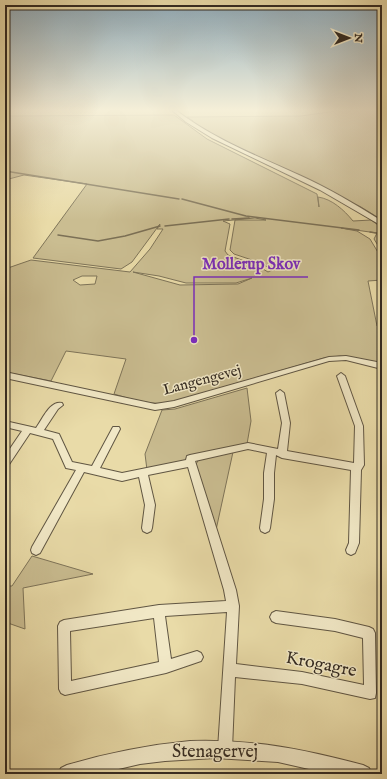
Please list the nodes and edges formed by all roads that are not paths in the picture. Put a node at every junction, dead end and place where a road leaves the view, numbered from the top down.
1 (235, 147) edge
2 (382, 224) edge
3 (382, 366) edge
4 (5, 375) edge
5 (341, 376) dead end
6 (280, 393) dead end
7 (59, 405) dead end
8 (5, 424) edge
9 (28, 429) junction
10 (116, 429) dead end
11 (38, 432) junction
12 (277, 452) junction
13 (5, 463) edge
14 (191, 463) junction
15 (356, 467) junction
16 (82, 468) junction
17 (94, 471) junction
18 (143, 473) junction
19 (147, 528) dead end
20 (265, 528) dead end
21 (36, 550) dead end
22 (351, 550) dead end
23 (233, 606) junction
24 (159, 611) junction
25 (276, 617) dead end
26 (197, 658) dead end
27 (166, 667) junction
28 (230, 670) junction
29 (226, 749) junction
30 (68, 774) edge
31 (363, 774) edge

1 - 2 street
3 - 4 street, Langengevej
5 - 15 street
6 - 12 street
7 - 11 street
8 - 9 street
9 - 11 street
9 - 13 street
10 - 17 street
11 - 16 street
12 - 14 street
12 - 15 street
12 - 20 street
14 - 18 street
14 - 23 street
15 - 22 street
16 - 17 street
16 - 21 street
17 - 18 street
18 - 19 street
23 - 24 street
23 - 28 street
24 - 27 street
24 - 27 street
25 - 28 street, Krogagre
26 - 27 street
28 - 29 street
29 - 30 street, Stenagervej
29 - 31 street, Stenagervej

